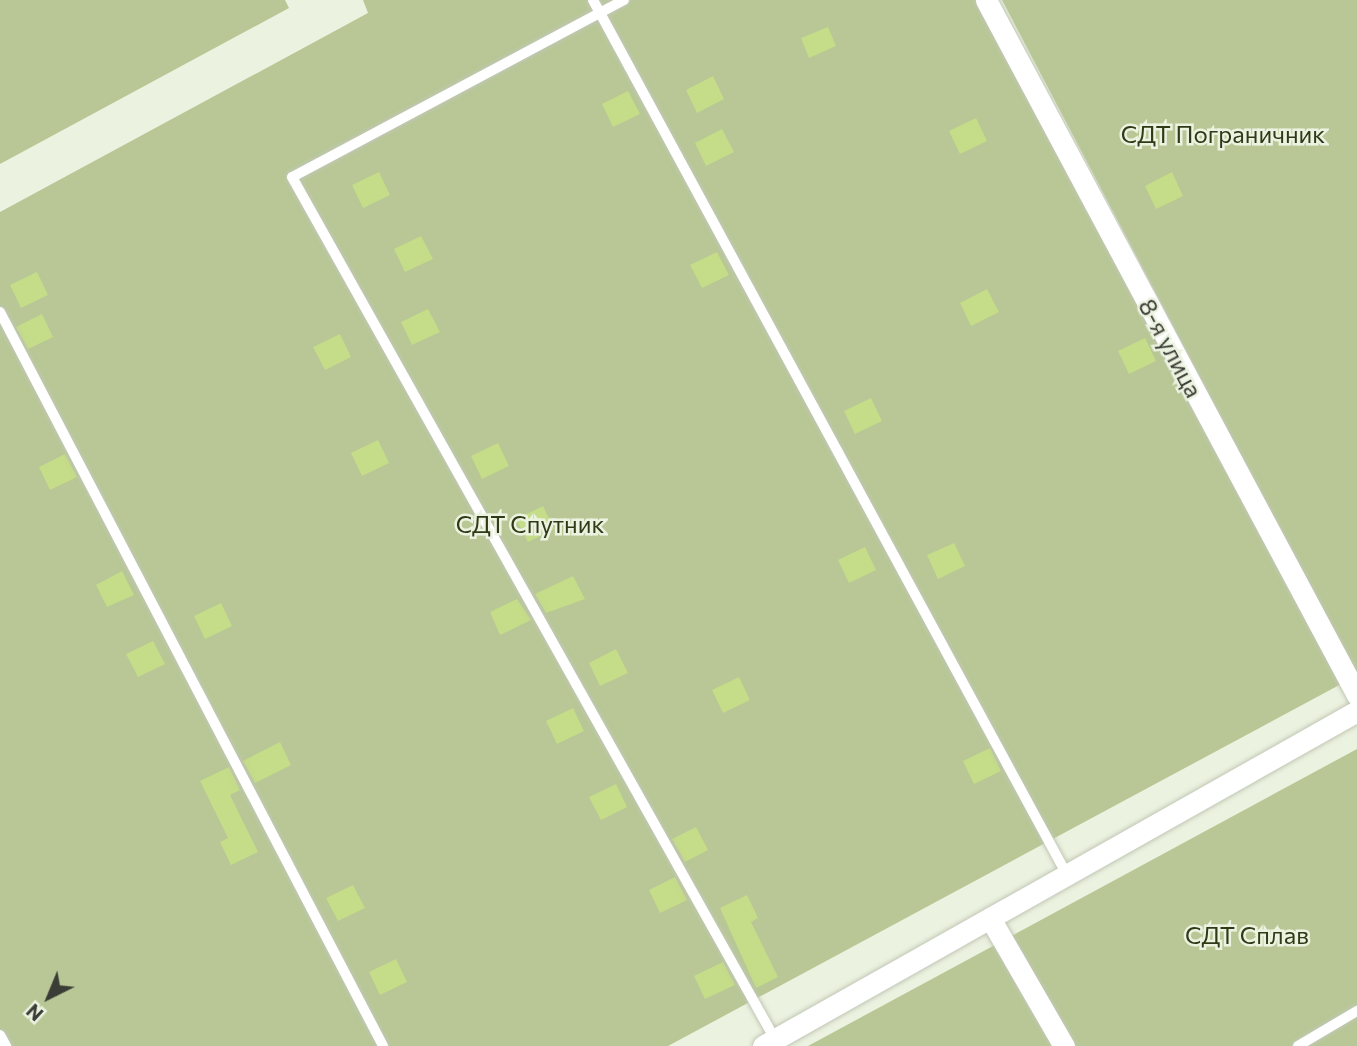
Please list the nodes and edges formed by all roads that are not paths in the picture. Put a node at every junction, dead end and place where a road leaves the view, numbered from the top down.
1 (593, 0) edge
2 (624, 0) edge
3 (986, 0) edge
4 (600, 13) junction
5 (0, 312) edge
6 (1357, 695) edge
7 (1357, 711) edge
8 (1067, 875) junction
9 (990, 918) junction
10 (1357, 1011) edge
11 (0, 1035) edge
12 (769, 1042) edge
13 (6, 1046) edge
14 (383, 1046) edge
15 (1064, 1046) edge
16 (1298, 1046) edge

1 - 4 lane
2 - 4 lane
3 - 6 street, 8-я улица
4 - 8 lane
4 - 12 lane
5 - 14 lane
7 - 8 street
8 - 9 street
9 - 12 street
9 - 15 street
10 - 16 lane
11 - 13 lane

